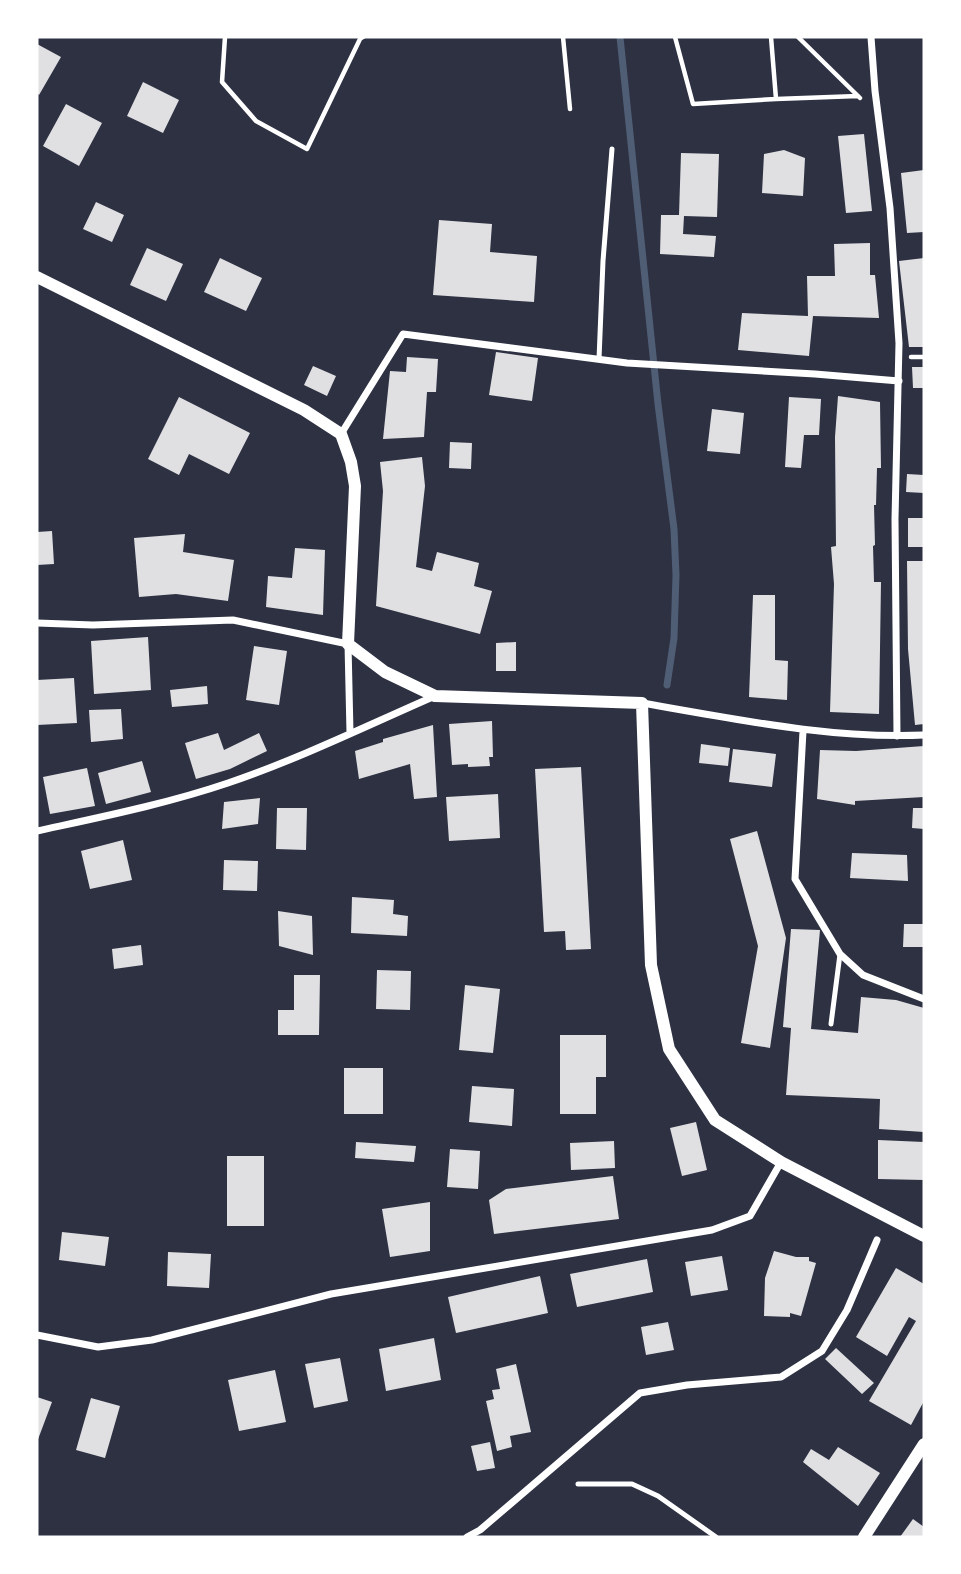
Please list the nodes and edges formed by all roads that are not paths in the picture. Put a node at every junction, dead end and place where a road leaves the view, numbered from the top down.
1 (871, 37) edge
2 (612, 149) dead end
3 (37, 277) edge
4 (599, 359) junction
5 (898, 381) junction
6 (341, 434) junction
7 (37, 623) edge
8 (348, 644) junction
9 (435, 696) junction
10 (642, 703) junction
11 (803, 731) junction
12 (350, 733) junction
13 (924, 735) edge
14 (897, 736) junction
15 (37, 831) edge
16 (840, 954) junction
17 (924, 999) edge
18 (831, 1024) dead end
19 (781, 1162) junction
20 (924, 1236) edge
21 (877, 1240) dead end
22 (37, 1335) edge
23 (924, 1444) edge
24 (578, 1484) dead end
25 (467, 1537) edge
26 (716, 1537) edge
27 (864, 1537) edge

1 - 5 street
2 - 4 lane
3 - 6 street
4 - 5 street
4 - 6 street
5 - 14 street
6 - 8 street
7 - 8 street
8 - 9 street
8 - 12 street
9 - 10 street
9 - 12 street
10 - 11 street
10 - 19 street
11 - 14 street
11 - 16 street
12 - 15 street
13 - 14 street
16 - 17 street
16 - 18 lane
19 - 20 street
19 - 22 street
21 - 25 street
23 - 27 street
24 - 26 lane

